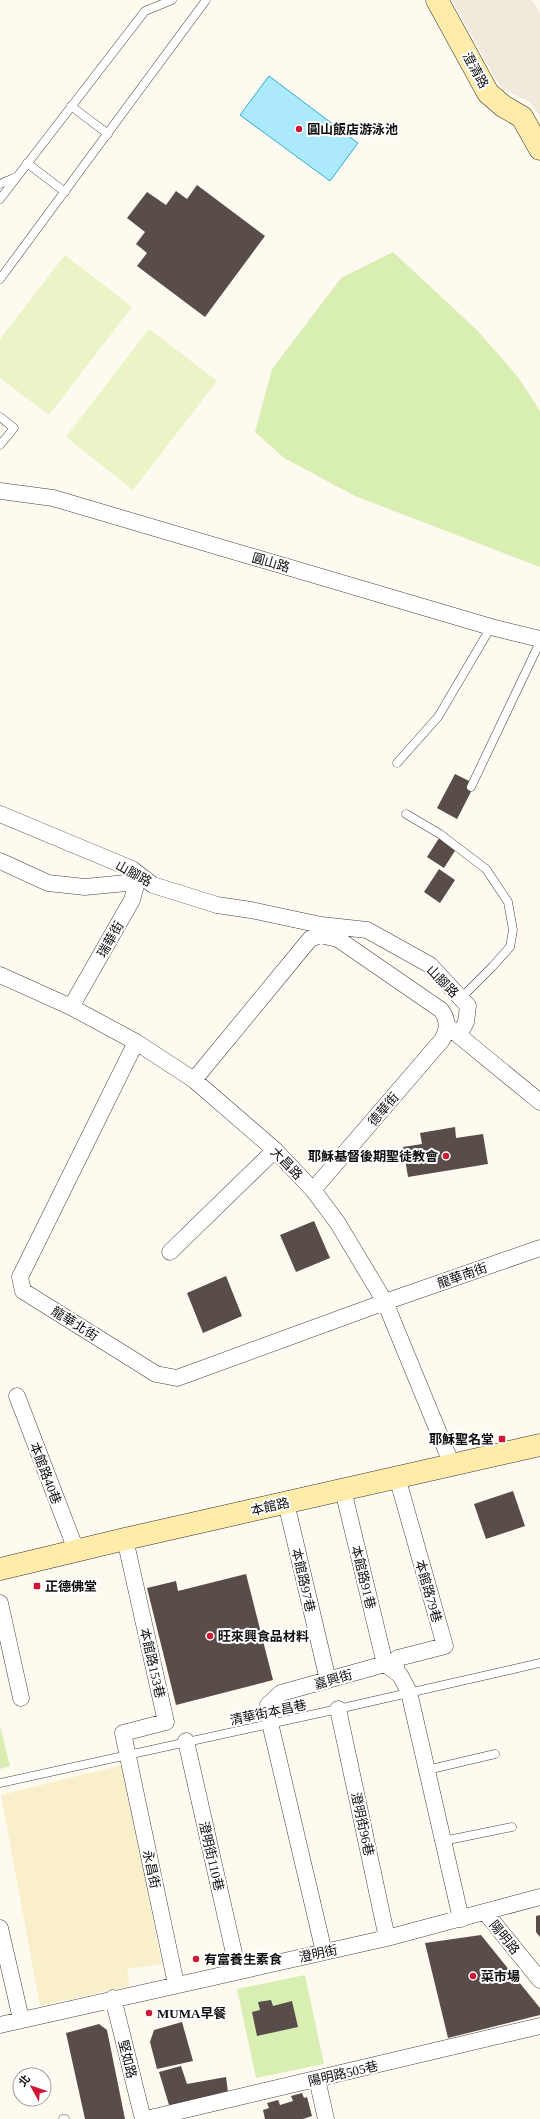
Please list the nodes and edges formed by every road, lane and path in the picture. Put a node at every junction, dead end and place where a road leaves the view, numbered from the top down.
1 (172, 0) edge
2 (206, 0) edge
3 (437, 0) edge
4 (71, 106) junction
5 (108, 134) junction
6 (540, 149) edge
7 (27, 164) junction
8 (17, 176) junction
9 (0, 184) edge
10 (65, 192) junction
11 (0, 199) edge
12 (0, 279) edge
13 (0, 417) edge
14 (0, 445) edge
15 (0, 491) edge
16 (491, 627) junction
17 (540, 640) edge
18 (397, 763) dead end
19 (471, 788) dead end
20 (0, 814) edge
21 (406, 814) dead end
22 (0, 861) edge
23 (135, 875) junction
24 (321, 925) junction
25 (338, 939) junction
26 (0, 975) edge
27 (461, 998) junction
28 (71, 1006) junction
29 (453, 1031) junction
30 (136, 1042) junction
31 (194, 1080) junction
32 (540, 1102) edge
33 (275, 1150) junction
34 (313, 1190) junction
35 (540, 1248) edge
36 (170, 1252) dead end
37 (385, 1302) junction
38 (17, 1396) dead end
39 (540, 1445) edge
40 (452, 1465) junction
41 (397, 1477) junction
42 (343, 1490) junction
43 (286, 1503) junction
44 (125, 1539) junction
45 (76, 1550) junction
46 (0, 1569) edge
47 (0, 1603) edge
48 (540, 1663) edge
49 (390, 1668) junction
50 (328, 1680) junction
51 (408, 1692) junction
52 (21, 1698) dead end
53 (338, 1709) junction
54 (270, 1723) junction
55 (186, 1742) junction
56 (127, 1754) junction
57 (495, 1754) dead end
58 (427, 1770) junction
59 (0, 1783) edge
60 (512, 1827) dead end
61 (444, 1841) junction
62 (540, 1897) edge
63 (485, 1912) junction
64 (461, 1919) junction
65 (0, 1928) edge
66 (387, 1938) junction
67 (324, 1952) junction
68 (238, 1971) junction
69 (540, 1980) edge
70 (176, 1984) junction
71 (113, 1998) junction
72 (21, 2019) junction
73 (0, 2025) edge
74 (540, 2026) edge
75 (317, 2079) junction
76 (144, 2119) edge
77 (326, 2119) edge

1 - 4 lane
2 - 5 lane
3 - 6 street, 澄清路
4 - 5 lane
4 - 7 lane
5 - 10 lane
7 - 8 lane
7 - 10 lane
8 - 9 lane
8 - 11 lane
10 - 12 lane
13 - 14 lane
15 - 16 street, 圓山路
16 - 17 street, 圓山路
16 - 18 lane
17 - 19 lane
20 - 23 street, 山腳路
21 - 27 lane
22 - 23 street
23 - 24 street, 山腳路
23 - 28 street, 瑞華街
24 - 25 street, 山腳路
24 - 27 street, 山腳路
25 - 29 street, 山腳路
25 - 31 street
26 - 28 street, 大昌路
27 - 29 street, 山腳路
28 - 30 street, 大昌路
29 - 32 street, 山腳路
29 - 34 street, 德華街
30 - 31 street, 大昌路
30 - 37 street, 龍華北街
31 - 33 street, 大昌路
33 - 34 street, 大昌路
33 - 36 street
34 - 37 street, 大昌路
35 - 37 street, 龍華南街
37 - 40 street, 大昌路
38 - 45 street, 本館路40巷
39 - 40 street, 本館路
40 - 41 street, 本館路
41 - 42 street, 本館路
41 - 49 street, 本館路79巷
42 - 43 street, 本館路
42 - 49 street, 本館路91巷
43 - 44 street, 本館路
43 - 50 street, 本館路97巷
44 - 45 street, 本館路
44 - 56 street, 本館路153巷
45 - 46 street, 本館路
47 - 52 street
48 - 51 lane, 清華街本昌巷
49 - 50 street, 嘉興街
49 - 51 street
50 - 54 street, 嘉興街
51 - 53 lane, 清華街本昌巷
51 - 58 street
53 - 54 lane, 清華街本昌巷
53 - 66 street, 澄明街96巷
54 - 55 lane, 清華街本昌巷
54 - 67 street, 嘉興街
55 - 56 lane, 清華街本昌巷
55 - 68 street, 澄明街110巷
56 - 59 lane, 清華街本昌巷
56 - 70 street, 永昌街
57 - 58 lane
58 - 61 street
60 - 61 lane
61 - 64 street
62 - 63 street, 澄明街
63 - 64 street, 澄明街
63 - 69 street, 陽明路
64 - 66 street, 澄明街
65 - 72 street
66 - 67 street, 澄明街
67 - 68 street, 澄明街
68 - 70 street, 澄明街
70 - 71 street, 澄明街
71 - 72 street, 澄明街
71 - 76 street, 堅如路
72 - 73 street, 澄明街
74 - 75 street, 陽明路505巷
75 - 76 street, 陽明路505巷
75 - 77 street

